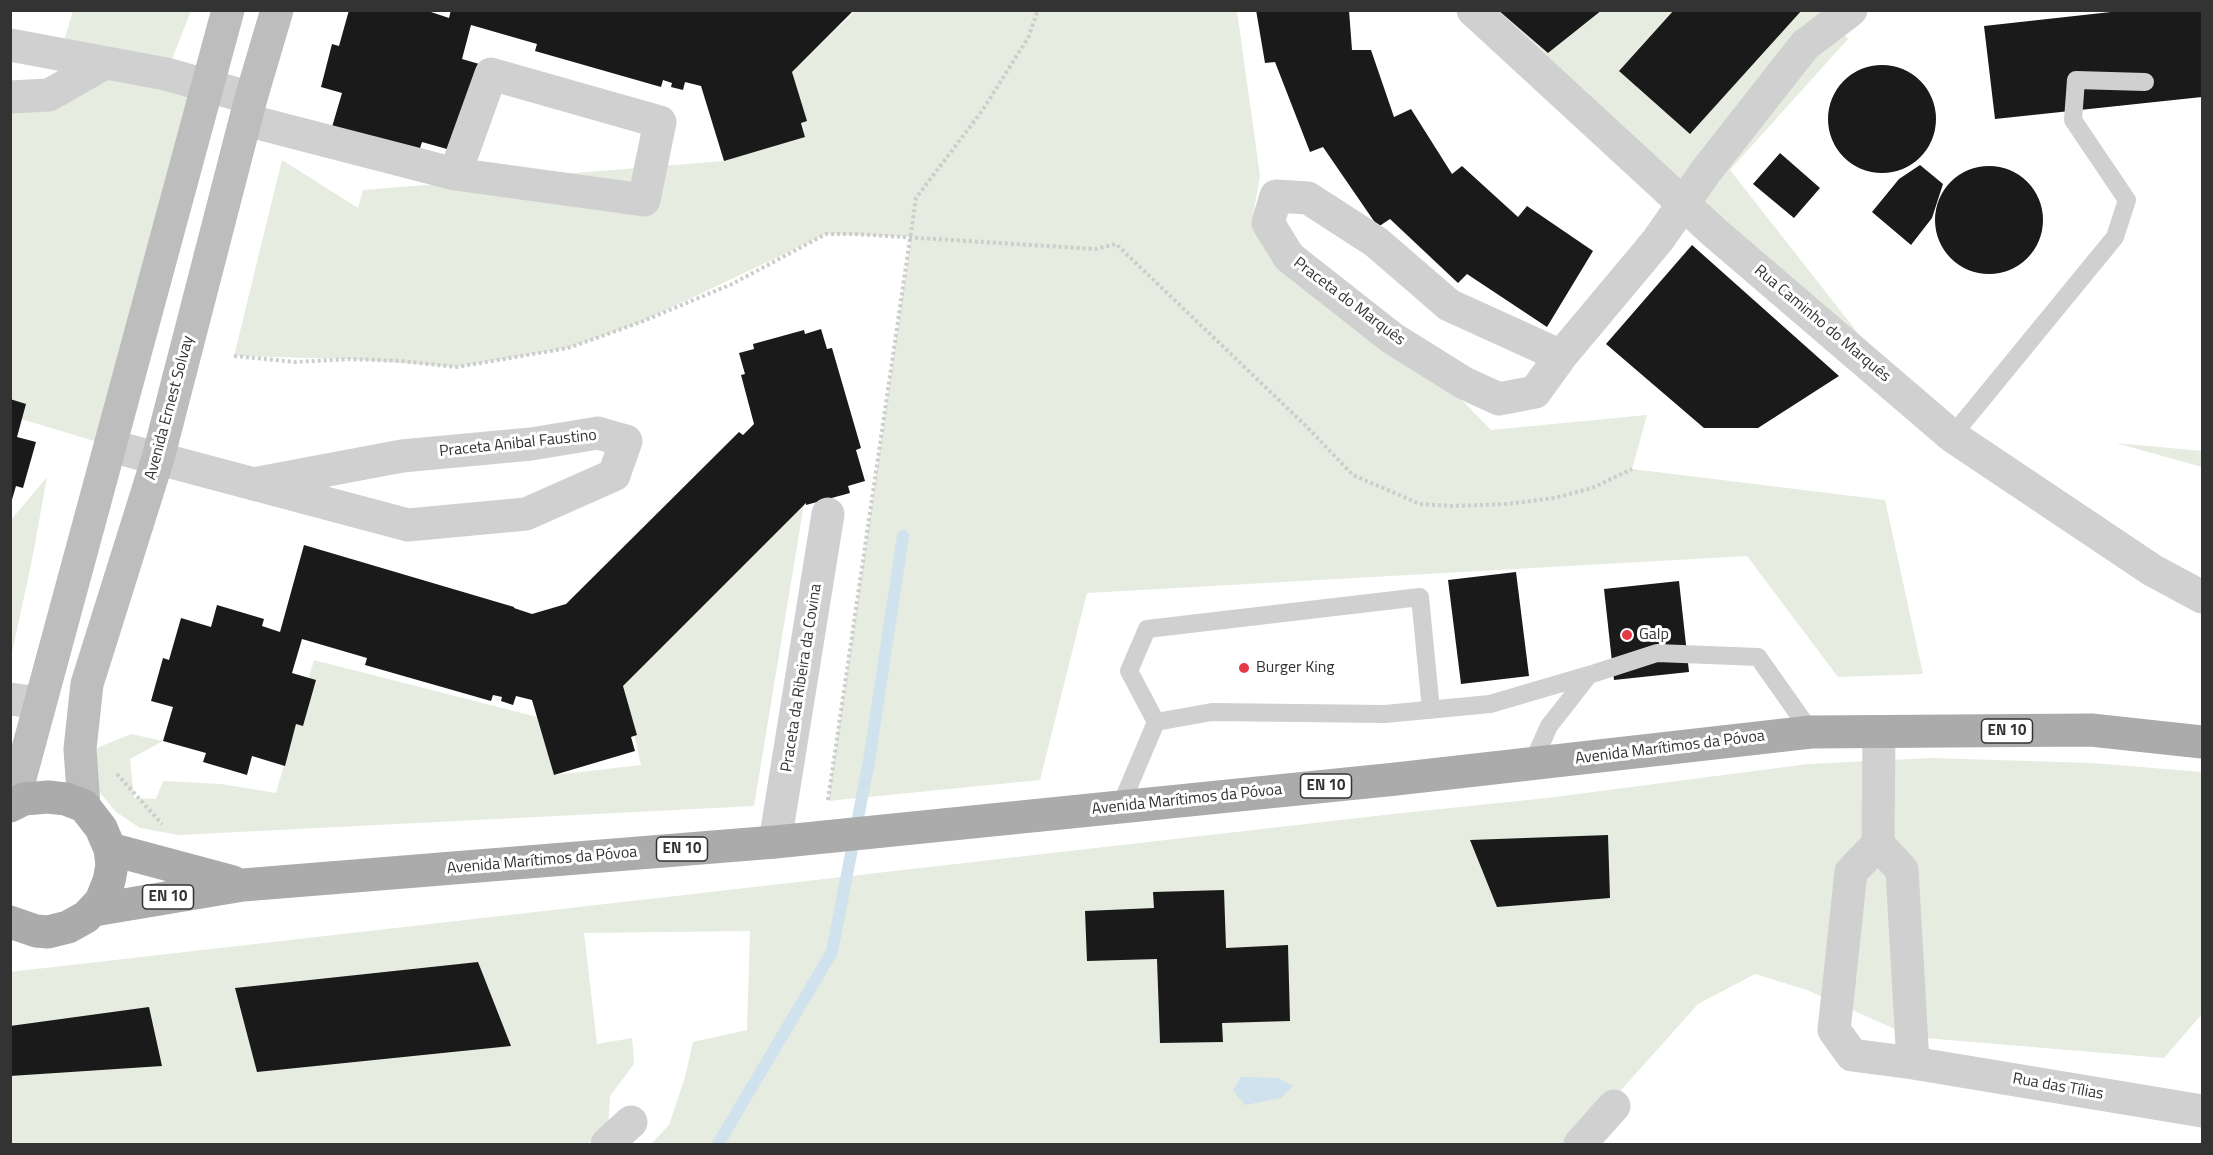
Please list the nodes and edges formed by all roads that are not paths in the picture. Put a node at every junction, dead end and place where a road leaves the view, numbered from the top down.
1 (228, 10) edge
2 (277, 10) edge
3 (1473, 10) edge
4 (1851, 10) edge
5 (10, 45) edge
6 (105, 63) junction
7 (2145, 82) dead end
8 (208, 86) junction
9 (10, 98) edge
10 (249, 109) junction
11 (454, 174) junction
12 (1682, 203) junction
13 (1561, 356) junction
14 (1952, 436) junction
15 (111, 446) junction
16 (158, 458) junction
17 (253, 484) junction
18 (828, 514) dead end
19 (2202, 597) edge
20 (1590, 675) junction
21 (25, 701) edge
22 (1431, 710) junction
23 (1156, 722) junction
24 (1811, 732) junction
25 (1879, 732) junction
26 (2202, 742) edge
27 (1532, 764) junction
28 (12, 805) edge
29 (84, 806) junction
30 (1120, 807) junction
31 (775, 842) junction
32 (1878, 844) junction
33 (110, 849) junction
34 (243, 885) junction
35 (94, 910) junction
36 (10, 922) edge
37 (1913, 1063) junction
38 (1614, 1106) dead end
39 (2202, 1111) edge
40 (631, 1122) dead end
41 (606, 1144) edge
42 (1580, 1144) edge

1 - 8 street
2 - 10 street, Avenida Ernest Solvay
3 - 12 street, Rua Caminho do Marquês
4 - 12 street, Praceta do Marquês
5 - 6 street
6 - 8 street
6 - 9 street
7 - 14 lane
8 - 10 street
8 - 15 street
10 - 11 street
10 - 16 street, Avenida Ernest Solvay
11 - 11 street
12 - 13 street, Praceta do Marquês
12 - 14 street, Rua Caminho do Marquês
13 - 13 street, Praceta do Marquês
14 - 19 street, Rua Caminho do Marquês
15 - 16 street, Praceta Anibal Faustino
15 - 21 street
16 - 17 street, Praceta Anibal Faustino
16 - 29 street, Avenida Ernest Solvay
17 - 17 street, Praceta Anibal Faustino
18 - 31 street, Praceta da Ribeira da Covina
20 - 22 lane
20 - 24 lane
20 - 27 lane
21 - 28 street
22 - 23 lane
22 - 23 lane
23 - 30 lane
24 - 25 main road, Avenida Marítimos da Póvoa / EN 10
24 - 27 main road, Avenida Marítimos da Póvoa / EN 10
25 - 26 main road, Avenida Marítimos da Póvoa / EN 10
25 - 32 street
27 - 30 main road, Avenida Marítimos da Póvoa / EN 10
28 - 29 main road
29 - 33 main road, Avenida Marítimos da Póvoa
30 - 31 main road, Avenida Marítimos da Póvoa / EN 10
31 - 34 main road, Avenida Marítimos da Póvoa / EN 10
32 - 37 street
32 - 37 street, Rua das Tílias
33 - 34 main road, Avenida Marítimos da Póvoa
33 - 35 main road, Avenida Marítimos da Póvoa
34 - 35 main road, Avenida Marítimos da Póvoa / EN 10
35 - 36 main road, Avenida Marítimos da Póvoa
37 - 39 street, Rua das Tílias
38 - 42 street
40 - 41 street

